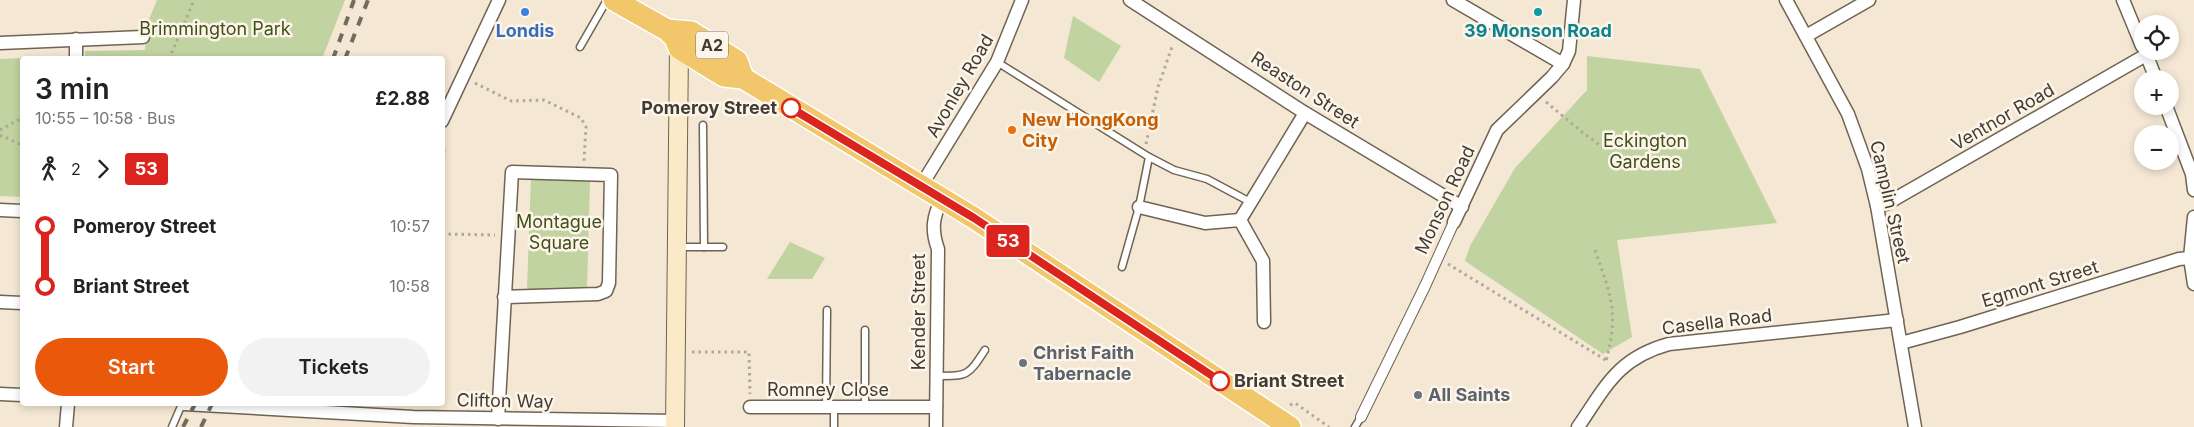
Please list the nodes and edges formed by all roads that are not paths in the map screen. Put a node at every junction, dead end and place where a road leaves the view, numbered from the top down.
1 (499, 0) edge
2 (607, 0) edge
3 (614, 0) edge
4 (1022, 0) edge
5 (1130, 0) edge
6 (1453, 0) edge
7 (1574, 0) edge
8 (1786, 0) edge
9 (1870, 0) edge
10 (2122, 0) edge
11 (1146, 4) edge
12 (2134, 28) edge
13 (667, 30) junction
14 (1806, 36) junction
15 (143, 37) road end
16 (76, 39) junction
17 (0, 43) edge
18 (580, 47) dead end
19 (679, 48) junction
20 (76, 56) edge
21 (2134, 57) edge
22 (997, 62) junction
23 (1562, 64) junction
24 (742, 78) junction
25 (1305, 113) junction
26 (445, 115) edge
27 (2170, 115) edge
28 (703, 125) dead end
29 (1149, 157) junction
30 (2193, 174) edge
31 (921, 186) junction
32 (2194, 190) edge
33 (942, 199) junction
34 (1252, 203) junction
35 (1877, 206) junction
36 (1139, 207) junction
37 (1462, 207) junction
38 (0, 210) edge
39 (20, 212) edge
40 (2194, 217) edge
41 (1240, 220) junction
42 (1454, 222) joint
43 (675, 247) junction
44 (704, 247) junction
45 (723, 247) dead end
46 (2190, 258) junction
47 (1122, 267) dead end
48 (2194, 284) edge
49 (504, 297) junction
50 (0, 302) edge
51 (20, 303) edge
52 (827, 310) dead end
53 (1897, 320) junction
54 (1264, 322) dead end
55 (865, 330) dead end
56 (1901, 343) junction
57 (984, 350) dead end
58 (937, 376) junction
59 (0, 394) edge
60 (20, 395) edge
61 (68, 406) edge
62 (182, 406) edge
63 (242, 406) edge
64 (750, 407) road end
65 (865, 407) junction
66 (936, 407) junction
67 (300, 408) edge
68 (830, 408) junction
69 (1361, 417) joint
70 (498, 419) junction
71 (413, 422) edge
72 (521, 423) edge
73 (1287, 423) edge
74 (675, 424) edge
75 (66, 427) edge
76 (172, 427) edge
77 (834, 427) edge
78 (936, 427) edge
79 (1355, 427) edge
80 (1578, 427) edge
81 (1915, 427) edge

1 - 26 street
2 - 18 lane
3 - 13 highway, A2
4 - 22 street, Avonley Road
5 - 11 street, Reaston Street
6 - 23 street
7 - 23 street, Monson Road
8 - 14 street, Camplin Street
9 - 14 street
10 - 12 street
11 - 25 street, Reaston Street
13 - 19 highway, A2
13 - 24 highway, A2
14 - 35 street, Camplin Street
15 - 16 street
16 - 17 street
16 - 20 street
19 - 24 highway, A2
19 - 43 main road
21 - 35 street, Ventnor Road
22 - 29 lane
22 - 31 street, Avonley Road
23 - 37 street, Monson Road
24 - 31 highway, A2
25 - 34 street
25 - 37 street, Reaston Street
27 - 30 street
28 - 44 lane
29 - 34 lane
29 - 36 lane
30 - 32 street
31 - 33 highway, A2
33 - 58 street, Kender Street
33 - 73 highway, A2
34 - 41 street
35 - 53 street, Camplin Street
36 - 41 street
36 - 47 lane
37 - 42 street, Monson Road
38 - 39 street
40 - 46 street
41 - 54 street
42 - 69 street, Monson Road
43 - 44 lane
43 - 74 main road
44 - 45 lane
46 - 48 street
46 - 56 street, Egmont Street
49 - 49 street
49 - 70 street
50 - 51 street
52 - 68 lane
53 - 56 street, Camplin Street
53 - 80 street, Casella Road
55 - 65 lane
56 - 81 street, Camplin Street
57 - 58 lane
58 - 66 street, Kender Street
59 - 60 street
61 - 75 street
62 - 76 lane
63 - 67 street, Clifton Way
64 - 68 street, Romney Close
65 - 66 street, Romney Close
65 - 68 street, Romney Close
66 - 78 street, Kender Street
67 - 71 street, Clifton Way
68 - 77 lane
69 - 79 lane, Monson Road
70 - 71 street, Clifton Way
70 - 72 street, Clifton Way
72 - 74 street, Clifton Way

